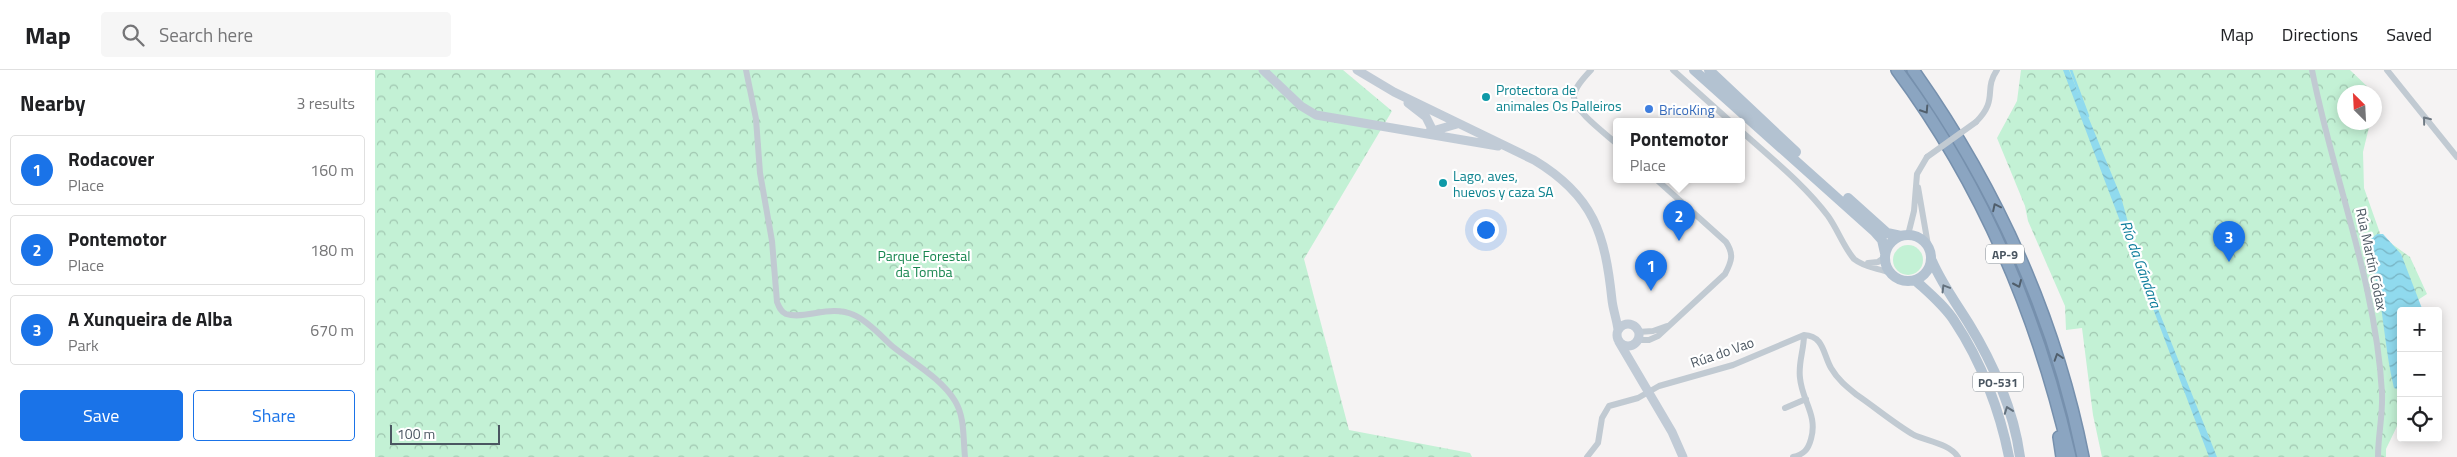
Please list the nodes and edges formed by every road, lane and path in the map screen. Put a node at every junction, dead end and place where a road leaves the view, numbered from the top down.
1 (747, 70) edge
2 (1263, 70) edge
3 (1357, 70) edge
4 (1591, 70) edge
5 (1673, 70) edge
6 (1694, 70) edge
7 (1702, 70) edge
8 (1709, 70) edge
9 (1897, 70) edge
10 (1913, 70) edge
11 (1997, 70) edge
12 (2312, 70) edge
13 (2387, 70) edge
14 (1394, 92) junction
15 (1727, 118) edge
16 (1457, 124) junction
17 (1433, 131) junction
18 (1421, 134) junction
19 (1745, 135) edge
20 (1447, 138) junction
21 (1613, 140) edge
22 (1503, 146) junction
23 (2457, 157) edge
24 (1820, 173) junction
25 (1917, 174) junction
26 (1660, 183) edge
27 (1904, 235) junction
28 (1928, 245) junction
29 (1885, 255) junction
30 (1857, 261) junction
31 (1932, 261) junction
32 (1890, 273) junction
33 (1915, 280) junction
34 (1613, 307) junction
35 (1625, 324) junction
36 (1618, 330) junction
37 (1804, 335) junction
38 (1638, 336) junction
39 (1619, 342) junction
40 (1629, 346) junction
41 (1628, 360) junction
42 (2047, 366) junction
43 (1647, 392) junction
44 (1806, 399) junction
45 (2072, 404) junction
46 (1785, 408) dead end
47 (965, 457) edge
48 (1587, 457) edge
49 (1683, 457) edge
50 (1793, 457) edge
51 (1958, 457) edge
52 (2009, 457) edge
53 (2020, 457) edge
54 (2062, 457) edge
55 (2070, 457) edge
56 (2083, 457) edge
57 (2089, 457) edge
58 (2377, 457) edge

1 - 47 street
2 - 18 street
3 - 14 street
4 - 21 street
5 - 15 street
6 - 29 main road
7 - 24 main road
8 - 24 main road
9 -> 42 highway, AP-9
45 -> 10 highway, AP-9
11 - 25 street, bridge
12 - 58 street, Rúa Martín Códax
23 -> 13 street
14 - 16 street
14 - 17 street
16 - 17 street
16 - 20 street
16 - 22 street
17 - 18 street
18 - 20 street
19 - 30 street
20 - 22 street
22 - 34 street
24 - 27 main road
25 - 27 street
25 - 28 street
26 - 38 street
27 - 28 main road
27 - 29 main road
28 - 31 main road, PO-531
29 - 30 street
29 - 32 main road
30 - 32 street
31 - 33 main road
53 -> 31 main road, PO-531
32 - 33 main road
33 - 52 main road, PO-531
34 - 35 street
34 - 36 street
35 - 36 street
35 - 38 street
36 - 39 street
37 - 43 street, Rúa do Vao
37 - 44 street
37 - 51 street
38 - 40 street
39 - 40 street
39 - 41 street
40 - 41 street
41 - 43 street
42 - 54 highway
42 - 55 highway, AP-9
43 - 48 street, Rúa do Vao
43 - 49 street
44 - 46 street
44 - 50 street
45 - 56 highway, AP-9
45 - 57 highway

